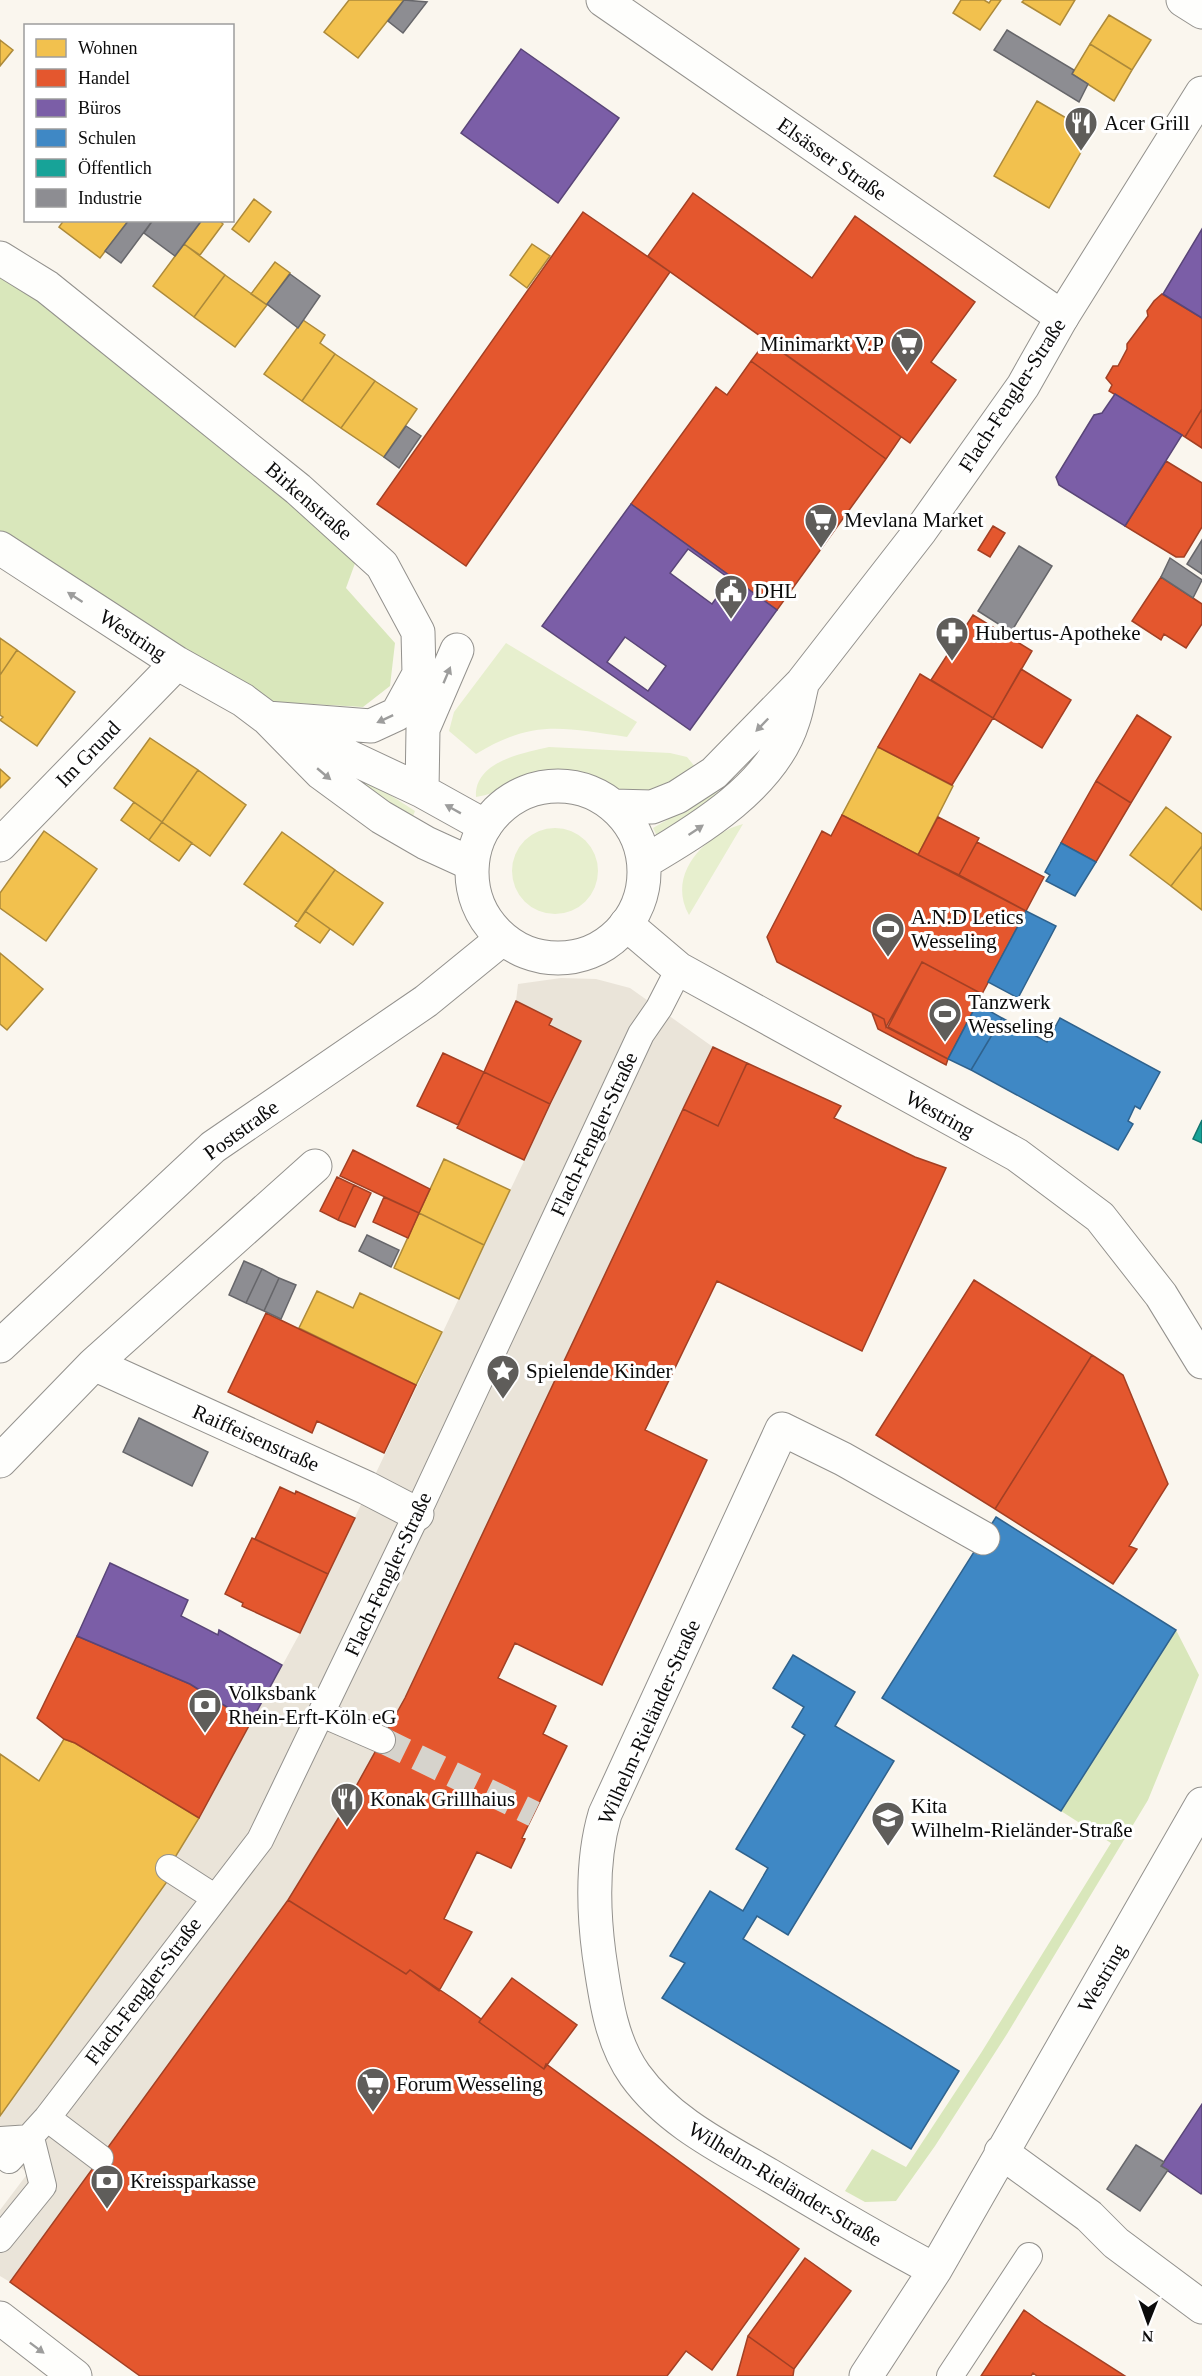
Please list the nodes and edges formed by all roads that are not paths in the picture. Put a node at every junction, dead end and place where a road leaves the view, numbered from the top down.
1 (603, 0) edge
2 (1183, 0) edge
3 (1202, 12) edge
4 (1202, 93) edge
5 (0, 258) edge
6 (1062, 317) junction
7 (0, 548) edge
8 (457, 650) dead end
9 (177, 663) junction
10 (802, 683) junction
11 (267, 718) junction
12 (422, 791) junction
13 (613, 806) junction
14 (485, 826) junction
15 (0, 845) edge
16 (646, 861) junction
17 (472, 864) junction
18 (626, 924) junction
19 (502, 939) junction
20 (679, 969) junction
21 (315, 1166) dead end
22 (0, 1346) edge
23 (1202, 1362) edge
24 (94, 1364) junction
25 (0, 1461) edge
26 (417, 1514) junction
27 (983, 1538) dead end
28 (322, 1714) junction
29 (382, 1740) tunnel mouth
30 (1202, 1804) edge
31 (169, 1868) dead end
32 (214, 1897) junction
33 (47, 2118) junction
34 (31, 2138) junction
35 (5, 2150) edge
36 (1001, 2151) junction
37 (100, 2158) dead end
38 (0, 2240) edge
39 (1029, 2256) dead end
40 (935, 2270) junction
41 (1202, 2307) edge
42 (0, 2318) edge
43 (75, 2376) edge
44 (866, 2376) edge
45 (950, 2376) edge

1 - 6 street, Elsässer Straße
2 - 3 street
4 - 6 street, Flach-Fengler-Straße
5 -> 11 street, Birkenstraße
6 - 10 street, Flach-Fengler-Straße
9 -> 7 street, Westring
12 -> 8 street
9 - 11 street, Westring
9 - 15 street, Im Grund
10 -> 13 street, Flach-Fengler-Straße
16 -> 10 street, Flach-Fengler-Straße
11 - 12 street, Westring
11 -> 17 street, Westring
14 -> 12 street, Westring
13 - 14 street
13 - 16 street
14 - 17 street
16 - 18 street
17 - 19 street
18 - 19 street
18 - 20 street, Westring
19 - 22 street, Poststraße
20 - 23 street, Westring
20 - 26 street, Flach-Fengler-Straße
21 - 24 street
24 - 25 street
24 - 26 street, Raiffeisenstraße
26 - 28 street, Flach-Fengler-Straße
27 - 40 street, Wilhelm-Rieländer-Straße
28 - 29 street
28 - 32 street, Flach-Fengler-Straße
30 - 36 street, Westring
31 - 32 street
32 - 33 street, Flach-Fengler-Straße
33 - 34 street, Flach-Fengler-Straße
33 - 37 street
34 - 35 street, Flach-Fengler-Straße
34 - 38 street
36 - 40 street, Westring
36 - 41 street
39 - 45 street
40 - 44 street, Westring
42 -> 43 street

